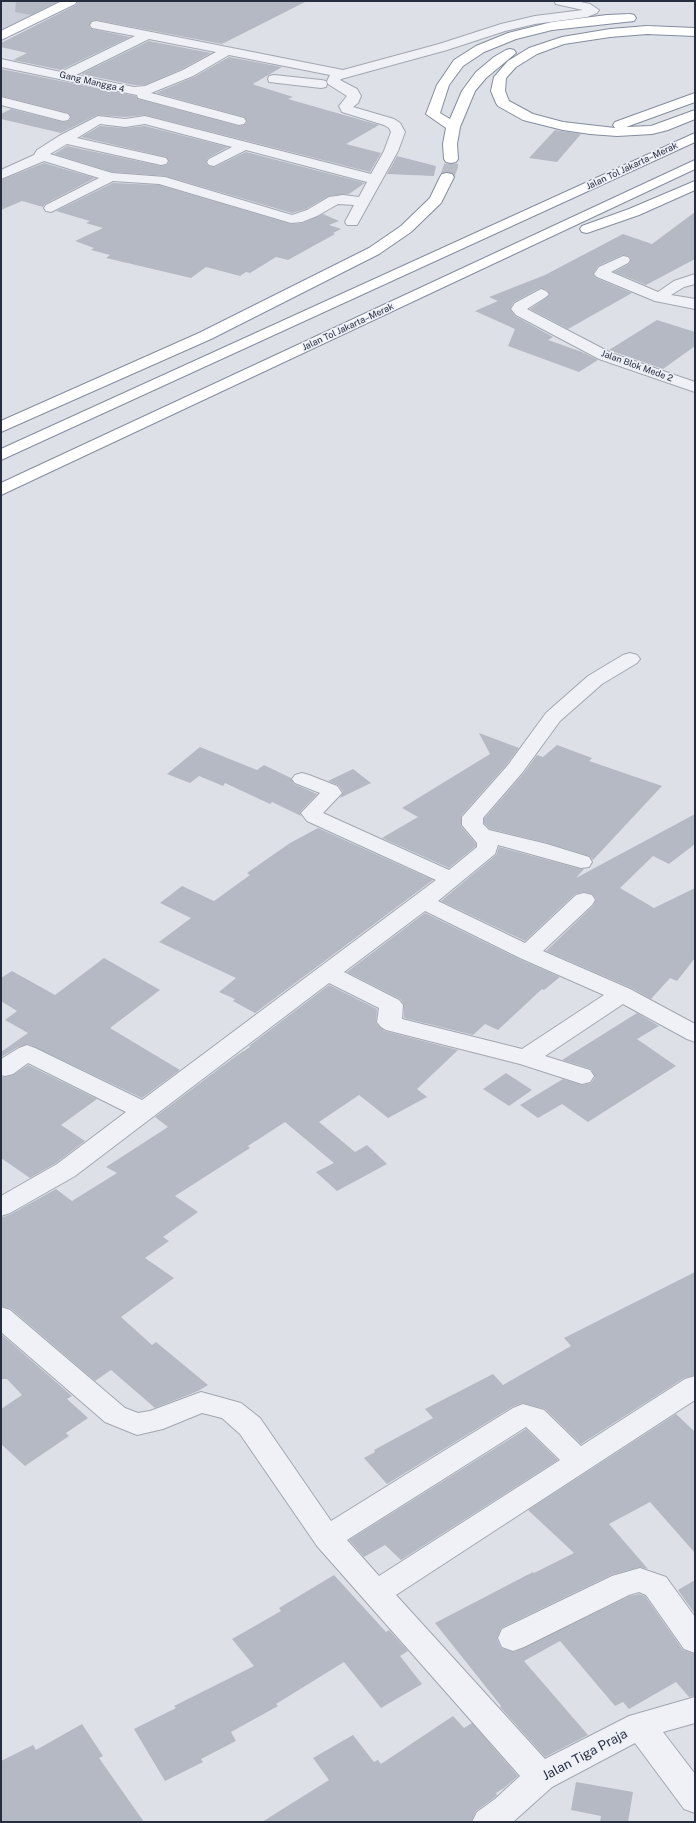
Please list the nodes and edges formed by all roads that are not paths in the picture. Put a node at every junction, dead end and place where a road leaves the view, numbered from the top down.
1 (71, 1) edge
2 (560, 1) edge
3 (646, 17) dead end
4 (96, 25) dead end
5 (695, 26) edge
6 (695, 32) edge
7 (146, 35) junction
8 (1, 36) edge
9 (227, 51) junction
10 (1, 63) edge
11 (63, 76) junction
12 (274, 79) dead end
13 (332, 79) junction
14 (142, 93) junction
15 (313, 96) dead end
16 (695, 96) edge
17 (1, 101) edge
18 (695, 114) edge
19 (63, 117) dead end
20 (139, 120) junction
21 (239, 121) dead end
22 (453, 127) junction
23 (590, 130) junction
24 (695, 137) edge
25 (64, 139) junction
26 (244, 146) junction
27 (43, 156) junction
28 (451, 159) tunnel mouth
29 (161, 160) dead end
30 (214, 162) dead end
31 (695, 164) edge
32 (1, 175) edge
33 (110, 176) junction
34 (447, 176) tunnel mouth
35 (376, 180) junction
36 (695, 185) edge
37 (363, 202) junction
38 (51, 208) dead end
39 (352, 222) dead end
40 (623, 260) dead end
41 (480, 266) junction
42 (695, 279) edge
43 (541, 294) dead end
44 (660, 298) junction
45 (695, 304) edge
46 (695, 387) edge
47 (1, 427) edge
48 (1, 455) edge
49 (1, 490) edge
50 (630, 659) dead end
51 (302, 779) dead end
52 (483, 835) junction
53 (581, 862) dead end
54 (451, 879) junction
55 (584, 900) dead end
56 (423, 902) junction
57 (528, 953) junction
58 (327, 973) junction
59 (622, 994) junction
60 (695, 1034) edge
61 (526, 1058) junction
62 (1, 1067) edge
63 (582, 1076) dead end
64 (144, 1111) junction
65 (1, 1207) edge
66 (1, 1317) edge
67 (695, 1386) edge
68 (578, 1460) junction
69 (327, 1538) junction
70 (377, 1592) junction
71 (513, 1638) dead end
72 (695, 1640) edge
73 (695, 1710) edge
74 (640, 1725) junction
75 (541, 1777) junction
76 (695, 1799) edge
77 (488, 1822) edge

1 - 8 main road
2 - 13 street
3 - 22 main road
4 - 7 street
5 - 22 main road
6 - 23 main road
7 - 9 street
7 - 11 street
9 - 13 street
9 - 14 street, Gang Mangga 4
10 - 11 street, Gang Mangga 4
11 - 14 street, Gang Mangga 4
12 - 13 street
13 - 15 street
13 - 35 street
14 - 20 street
14 - 21 street
16 - 23 main road
17 - 19 street
18 - 23 main road
20 - 25 street
20 - 26 street
22 - 28 main road
24 - 48 main road, Jalan Tol Jakarta–Merak
25 - 27 street
25 - 29 street
26 - 30 street
26 - 35 street
27 - 32 street
27 - 33 street
31 - 41 main road, Jalan Tol Jakarta–Merak
33 - 37 street
33 - 38 street
34 - 47 main road
35 - 37 street
36 - 41 main road
37 - 39 street
40 - 44 street
41 - 49 main road, Jalan Tol Jakarta–Merak
42 - 44 street
43 - 46 street, Jalan Blok Mede 2
44 - 45 street
50 - 52 street
51 - 54 street
52 - 53 street
52 - 54 street
54 - 56 street
55 - 57 street
56 - 57 street
56 - 58 street
57 - 59 street
58 - 61 street
58 - 64 street
59 - 60 street
59 - 61 street
61 - 63 street
62 - 64 street
64 - 65 street
66 - 69 street
67 - 68 street
68 - 69 street
68 - 70 street
69 - 70 street
70 - 75 street
71 - 72 street
73 - 74 street, Jalan Tiga Praja
74 - 75 street, Jalan Tiga Praja
74 - 76 street
75 - 77 street, Jalan Tiga Praja

